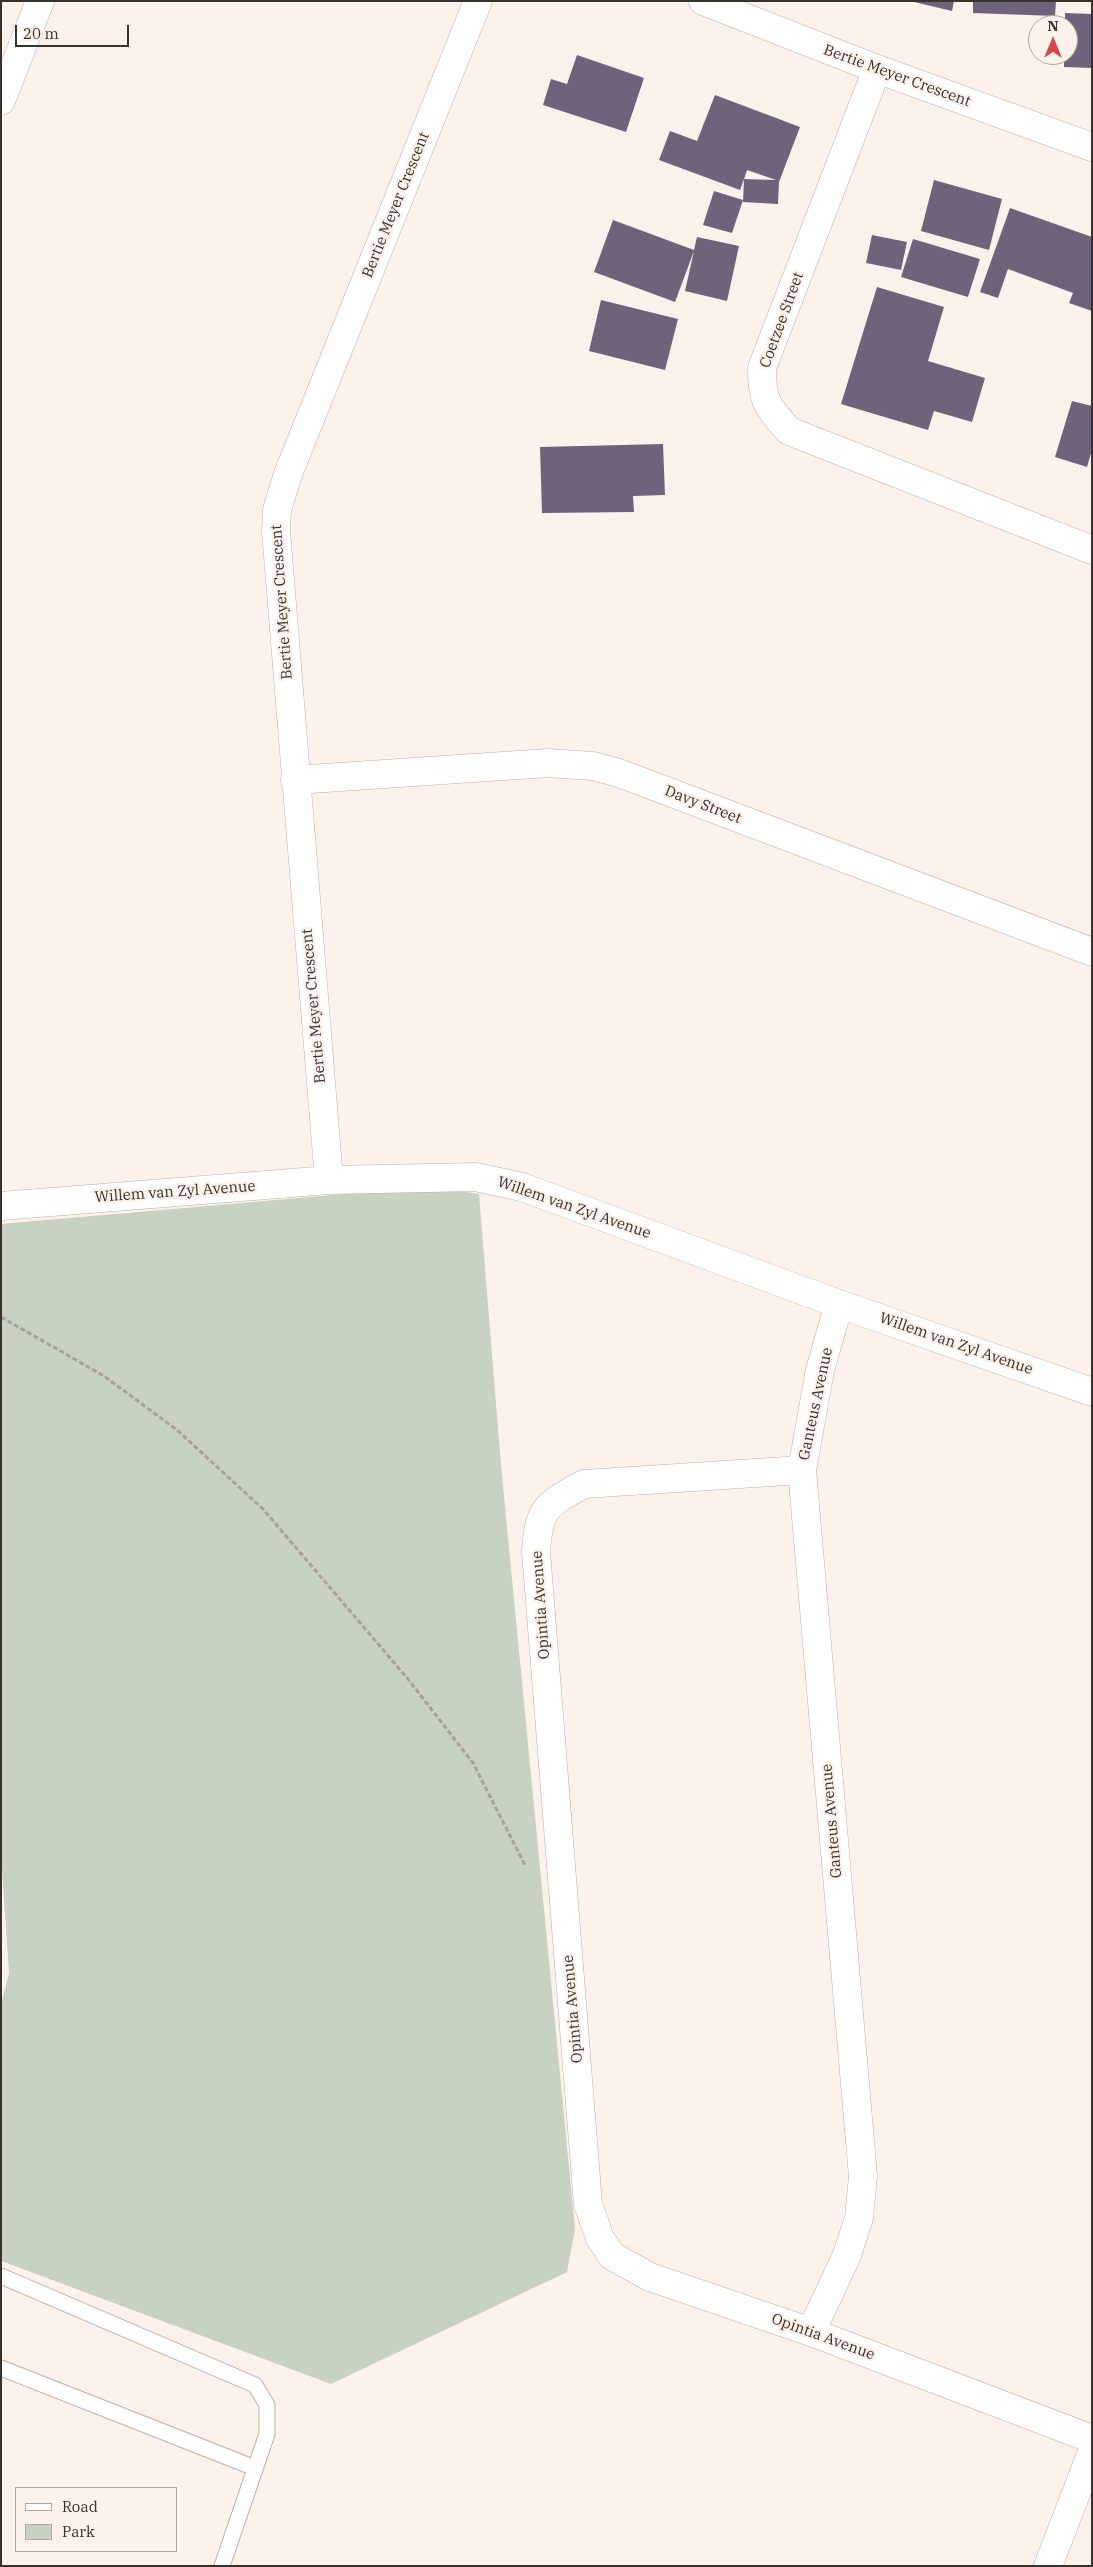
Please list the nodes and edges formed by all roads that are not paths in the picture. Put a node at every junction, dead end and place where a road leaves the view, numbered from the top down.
1 (40, 1) edge
2 (478, 1) edge
3 (703, 1) edge
4 (877, 69) junction
5 (1, 101) edge
6 (1092, 147) edge
7 (1092, 550) edge
8 (295, 780) junction
9 (1092, 952) edge
10 (329, 1180) junction
11 (1, 1206) edge
12 (839, 1304) junction
13 (1092, 1392) edge
14 (802, 1470) junction
15 (1, 2276) edge
16 (811, 2332) junction
17 (1, 2368) edge
18 (1092, 2439) edge
19 (1092, 2452) edge
20 (255, 2468) junction
21 (222, 2566) edge
22 (1048, 2566) edge

1 - 5 street
2 - 8 street, Bertie Meyer Crescent
3 - 4 street, Bertie Meyer Crescent
4 - 6 street, Bertie Meyer Crescent
4 - 7 street, Coetzee Street
8 - 9 street, Davy Street
8 - 10 street, Bertie Meyer Crescent
10 - 11 street, Willem van Zyl Avenue
10 - 12 street, Willem van Zyl Avenue
12 - 13 street, Willem van Zyl Avenue
12 - 14 street, Ganteus Avenue
14 - 16 street, Ganteus Avenue
14 - 16 street, Opintia Avenue
15 - 20 lane
16 - 18 street, Opintia Avenue
17 - 20 lane
19 - 22 street
20 - 21 lane

